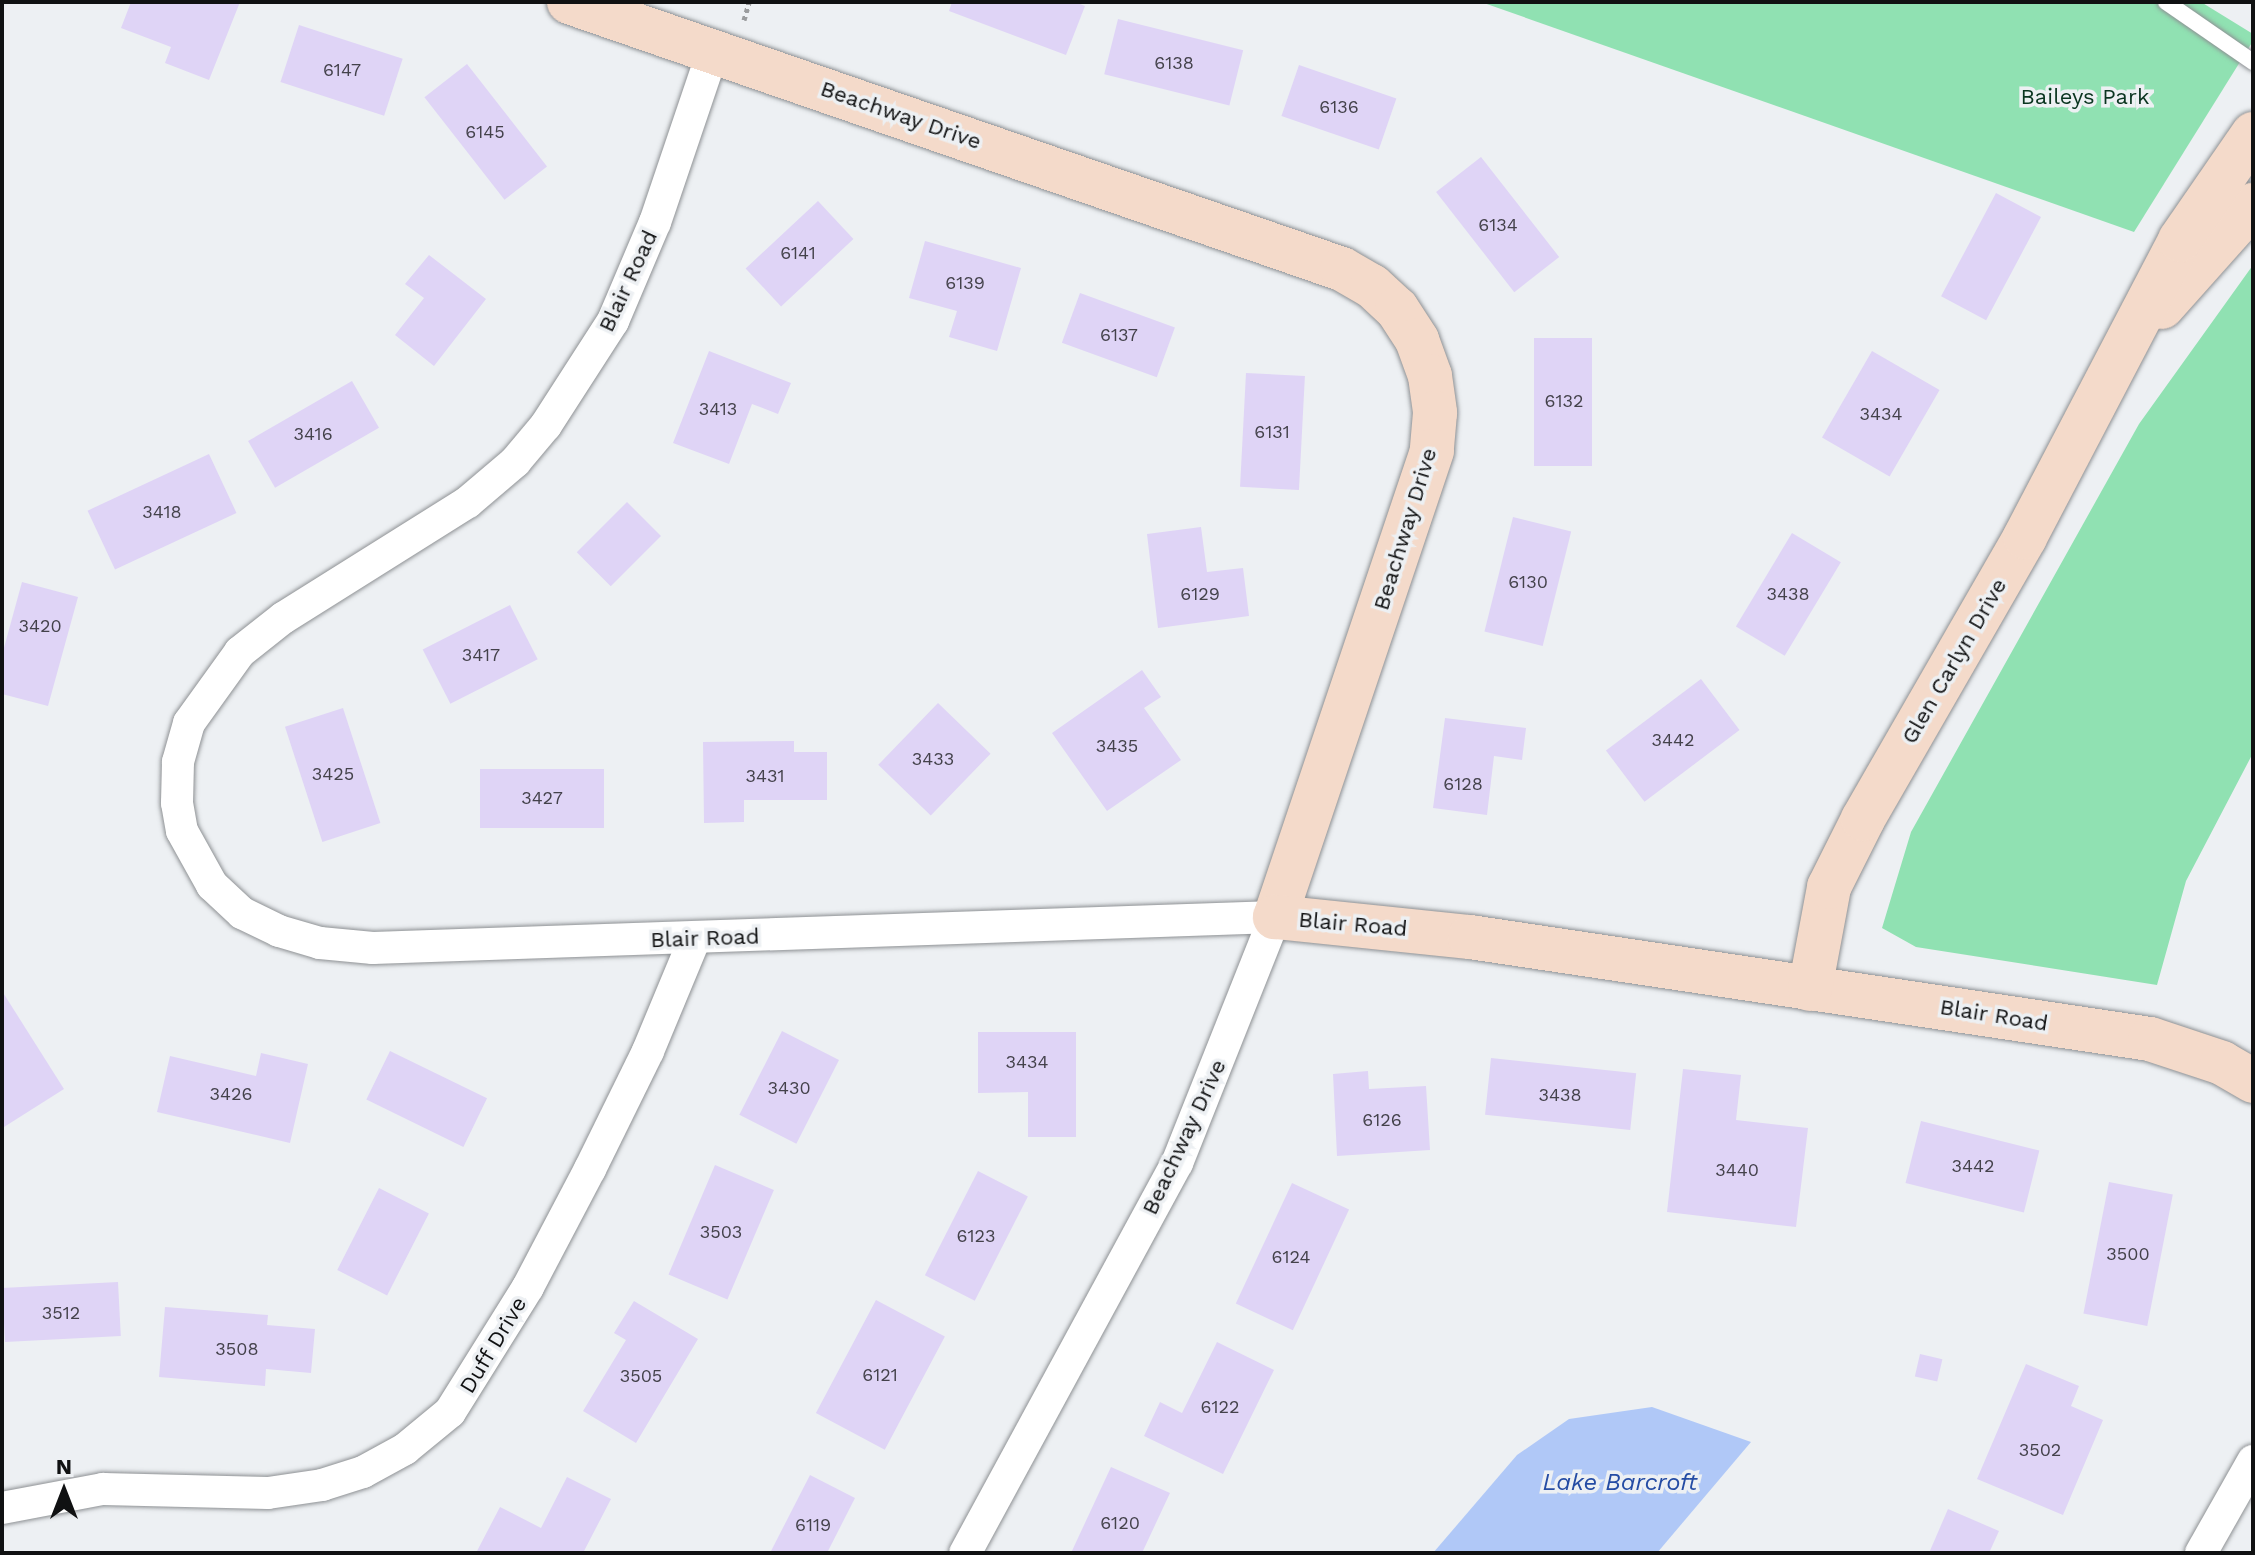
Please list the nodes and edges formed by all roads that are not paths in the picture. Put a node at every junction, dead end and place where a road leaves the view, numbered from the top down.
1 (569, 2) edge
2 (2166, 2) edge
3 (713, 51) junction
4 (2253, 62) edge
5 (2253, 134) edge
6 (2253, 205) edge
7 (2126, 343) junction
8 (1275, 917) junction
9 (695, 938) junction
10 (1810, 989) junction
11 (2253, 1081) edge
12 (2253, 1461) edge
13 (2, 1508) edge
14 (965, 1553) edge
15 (2201, 1553) edge

1 - 3 street, Beachway Drive
2 - 4 lane
3 - 8 street, Beachway Drive
3 - 9 street, Blair Road
5 - 7 street, Glen Carlyn Drive
6 - 7 street, Glen Carlyn Drive
7 - 10 street, Glen Carlyn Drive
8 - 9 street, Blair Road
8 - 10 street, Blair Road
8 - 14 street, Beachway Drive
9 - 13 street, Duff Drive
10 - 11 street, Blair Road
12 - 15 street

